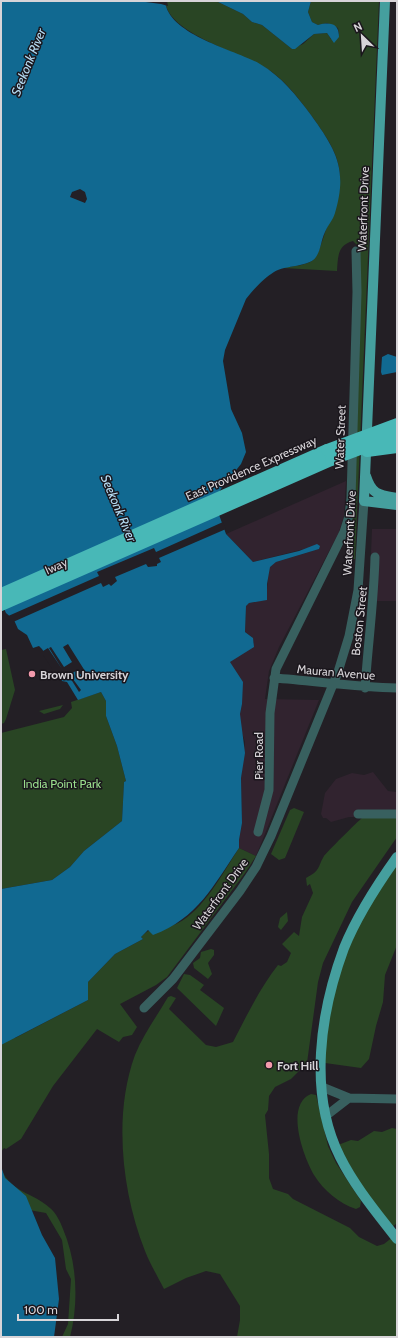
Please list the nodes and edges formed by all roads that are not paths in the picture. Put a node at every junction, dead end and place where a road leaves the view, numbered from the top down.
1 (385, 1) edge
2 (356, 251) dead end
3 (397, 424) edge
4 (397, 435) edge
5 (397, 447) edge
6 (332, 460) junction
7 (365, 474) junction
8 (383, 496) junction
9 (397, 498) edge
10 (364, 501) junction
11 (397, 505) edge
12 (120, 547) junction
13 (375, 557) dead end
14 (1, 594) edge
15 (1, 605) edge
16 (274, 678) junction
17 (332, 684) junction
18 (365, 688) junction
19 (397, 688) edge
20 (358, 814) dead end
21 (397, 814) edge
22 (258, 832) dead end
23 (397, 857) edge
24 (144, 1008) dead end
25 (322, 1087) junction
26 (349, 1098) junction
27 (397, 1099) edge
28 (327, 1115) junction
29 (397, 1239) edge

1 - 7 main road, Waterfront Drive
2 - 16 street, Water Street
3 - 12 highway, East Providence Expressway, bridge
4 - 6 highway, East Providence Expressway, bridge
5 - 6 highway, bridge
6 - 12 highway, East Providence Expressway
7 - 8 main road
7 - 10 main road, Waterfront Drive
8 - 9 main road
8 - 10 main road
10 - 11 main road
10 - 17 street, Waterfront Drive
12 - 14 highway, Iway
12 - 15 highway, Iway
13 - 18 street, Boston Street
16 - 17 street, Mauran Avenue
16 - 22 street, Pier Road
17 - 18 street, Mauran Avenue
17 - 24 street, Waterfront Drive
18 - 19 street, Mauran Avenue
20 - 21 street
23 - 25 main road
25 - 26 street
25 - 28 main road
26 - 27 street
26 - 28 street
28 - 29 main road

